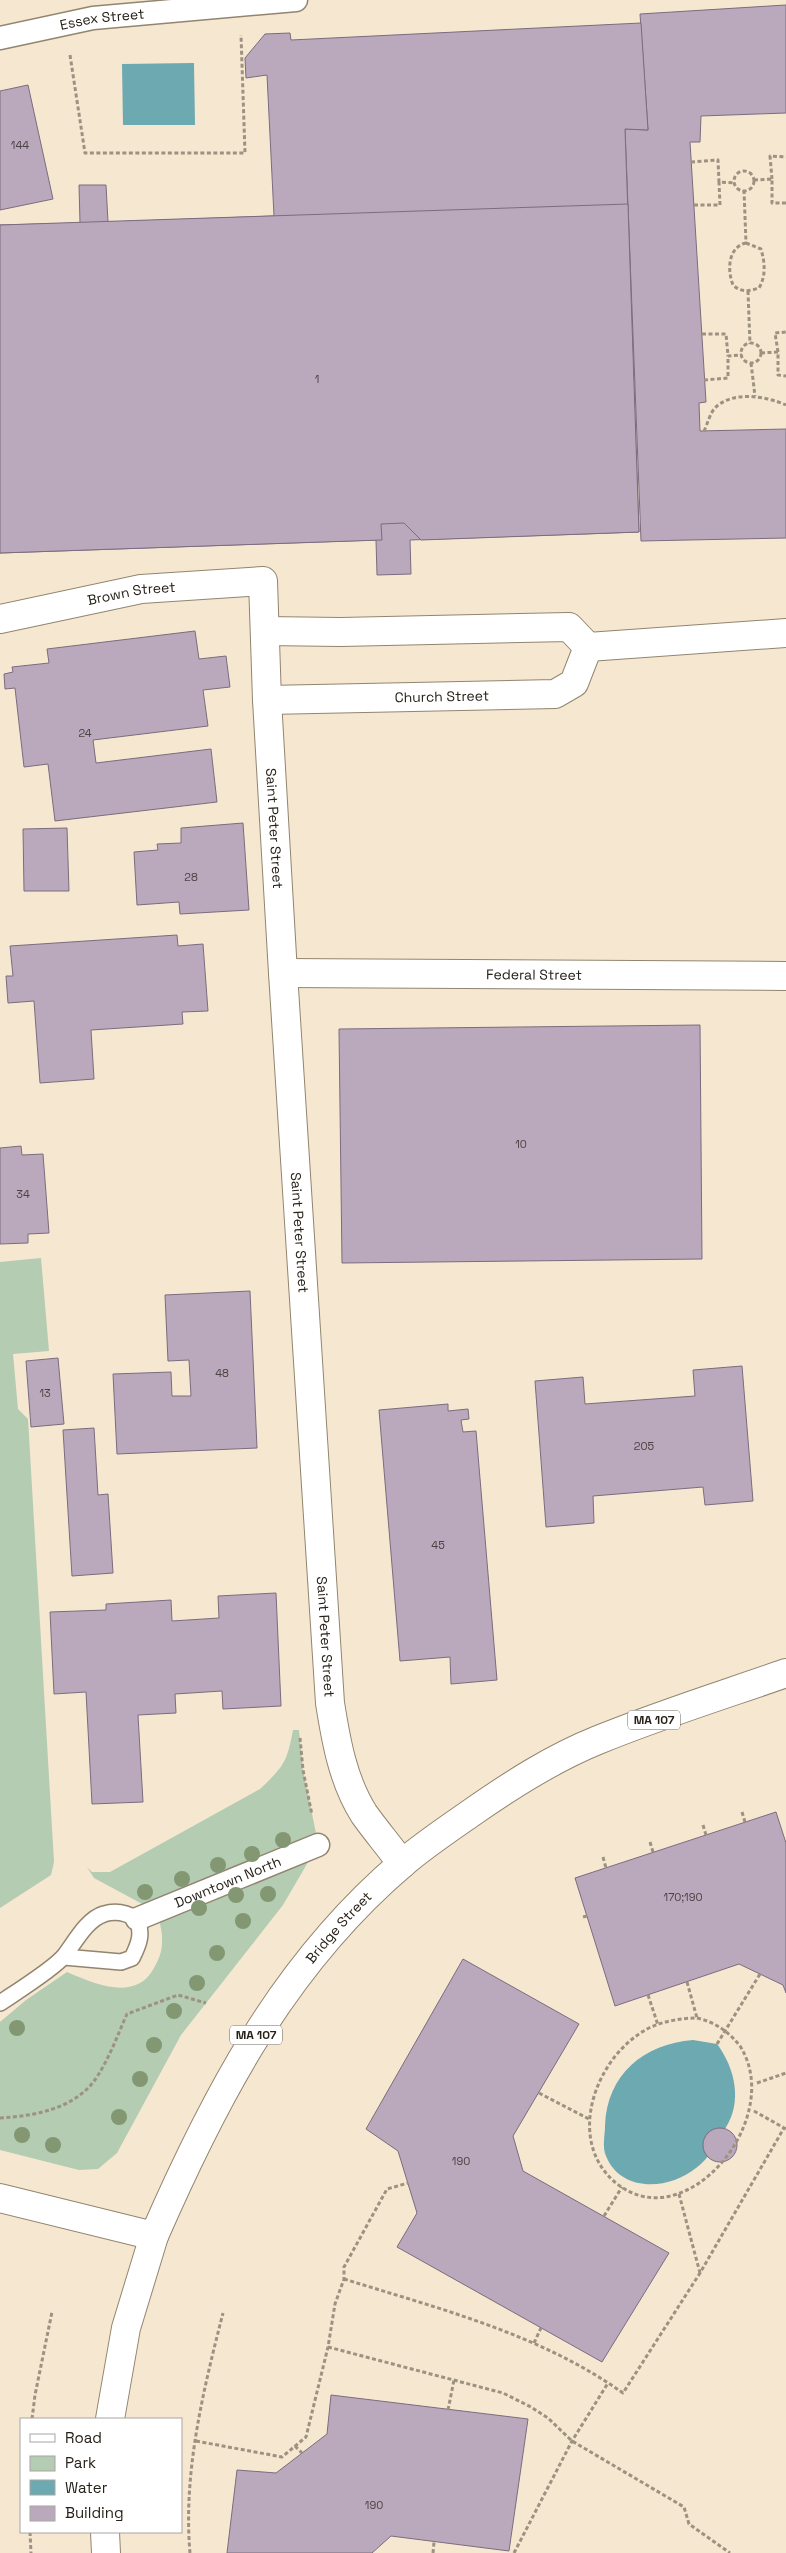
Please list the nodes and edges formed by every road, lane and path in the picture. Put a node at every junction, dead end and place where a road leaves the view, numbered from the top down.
1 (296, 0) edge
2 (240, 5) junction
3 (66, 25) junction
4 (0, 38) edge
5 (786, 157) edge
6 (691, 162) dead end
7 (772, 179) junction
8 (754, 180) junction
9 (719, 182) junction
10 (735, 183) junction
11 (744, 190) junction
12 (786, 203) edge
13 (694, 205) dead end
14 (746, 243) junction
15 (748, 291) junction
16 (786, 332) edge
17 (702, 334) dead end
18 (750, 344) junction
19 (778, 352) junction
20 (761, 353) junction
21 (742, 355) junction
22 (728, 356) junction
23 (751, 363) junction
24 (786, 376) edge
25 (704, 380) dead end
26 (755, 396) junction
27 (786, 405) edge
28 (704, 431) dead end
29 (263, 582) joint
30 (0, 619) edge
31 (265, 631) junction
32 (786, 633) edge
33 (588, 647) junction
34 (267, 700) junction
35 (283, 973) junction
36 (786, 976) edge
37 (786, 1673) edge
38 (742, 1812) dead end
39 (745, 1822) dead end
40 (703, 1825) dead end
41 (706, 1835) dead end
42 (650, 1842) dead end
43 (318, 1845) dead end
44 (653, 1852) dead end
45 (603, 1857) dead end
46 (402, 1864) junction
47 (606, 1868) dead end
48 (137, 1919) junction
49 (64, 1956) junction
50 (760, 1974) dead end
51 (687, 1982) dead end
52 (648, 1994) dead end
53 (206, 2003) dead end
54 (0, 2004) edge
55 (697, 2018) junction
56 (658, 2025) junction
57 (725, 2031) junction
58 (717, 2044) dead end
59 (786, 2073) edge
60 (757, 2083) junction
61 (757, 2091) dead end
62 (538, 2092) dead end
63 (756, 2099) dead end
64 (754, 2111) junction
65 (0, 2118) edge
66 (589, 2119) junction
67 (785, 2128) edge
68 (744, 2138) dead end
69 (736, 2152) dead end
70 (408, 2183) dead end
71 (622, 2187) junction
72 (680, 2194) junction
73 (0, 2198) edge
74 (604, 2216) dead end
75 (154, 2236) junction
76 (700, 2273) junction
77 (344, 2280) junction
78 (52, 2312) dead end
79 (223, 2313) dead end
80 (541, 2328) dead end
81 (534, 2343) junction
82 (328, 2347) junction
83 (454, 2380) junction
84 (608, 2383) junction
85 (448, 2410) dead end
86 (32, 2418) edge
87 (110, 2418) edge
88 (196, 2441) junction
89 (572, 2441) junction
90 (296, 2446) junction
91 (302, 2453) dead end
92 (30, 2533) edge
93 (105, 2533) edge
94 (434, 2542) dead end
95 (31, 2553) edge
96 (106, 2553) edge
97 (190, 2553) edge
98 (433, 2553) edge
99 (514, 2553) edge
100 (730, 2553) edge

1 - 2 street, Essex Street
2 - 3 street, Essex Street
2 - 3 path
3 - 4 street, Essex Street
5 - 7 path
6 - 9 path
7 - 8 path
7 - 12 path
8 - 10 path
8 - 11 path
9 - 10 path
9 - 13 path
10 - 11 path
11 - 14 path
14 - 15 path
14 - 15 path
15 - 18 path
16 - 19 path
17 - 22 path
18 - 20 path
18 - 21 path
19 - 20 path
19 - 24 path
20 - 23 path
21 - 22 path
21 - 23 path
22 - 25 path
23 - 26 path
26 - 27 path
26 - 28 path
29 - 30 main road, Brown Street
29 - 31 main road, Saint Peter Street
31 - 33 main road
31 - 34 main road, Saint Peter Street
32 - 33 main road
33 - 34 main road, Church Street
34 - 35 main road, Saint Peter Street
35 - 36 main road, Federal Street
35 - 46 main road, Saint Peter Street
37 - 46 main road, Bridge Street / MA 107
38 - 39 path
40 - 41 path
42 - 44 path
43 - 48 street, Downtown North
45 - 47 path
46 - 75 main road, Bridge Street / MA 107
48 - 49 lane
48 - 49 lane
49 - 54 lane
50 - 57 path
51 - 55 path
52 - 56 path
53 - 65 path
55 - 56 path
55 - 57 path
56 - 66 path
57 - 58 path
57 - 60 path
59 - 60 path
60 - 61 path
62 - 66 path
63 - 64 path
64 - 67 path
64 - 68 path
66 - 71 path
67 - 76 path
69 - 72 path
70 - 77 path
71 - 72 path
71 - 74 path
72 - 76 path
73 - 75 main road
75 - 87 main road, MA 107
76 - 84 path
77 - 81 path
77 - 82 path
78 - 86 path
79 - 88 path
80 - 81 path
81 - 84 path
82 - 83 path
82 - 90 path
83 - 85 path
83 - 89 path
84 - 89 path
88 - 90 path
88 - 97 path
89 - 99 path
89 - 100 path
90 - 91 path
92 - 95 path
93 - 96 main road
94 - 98 path

